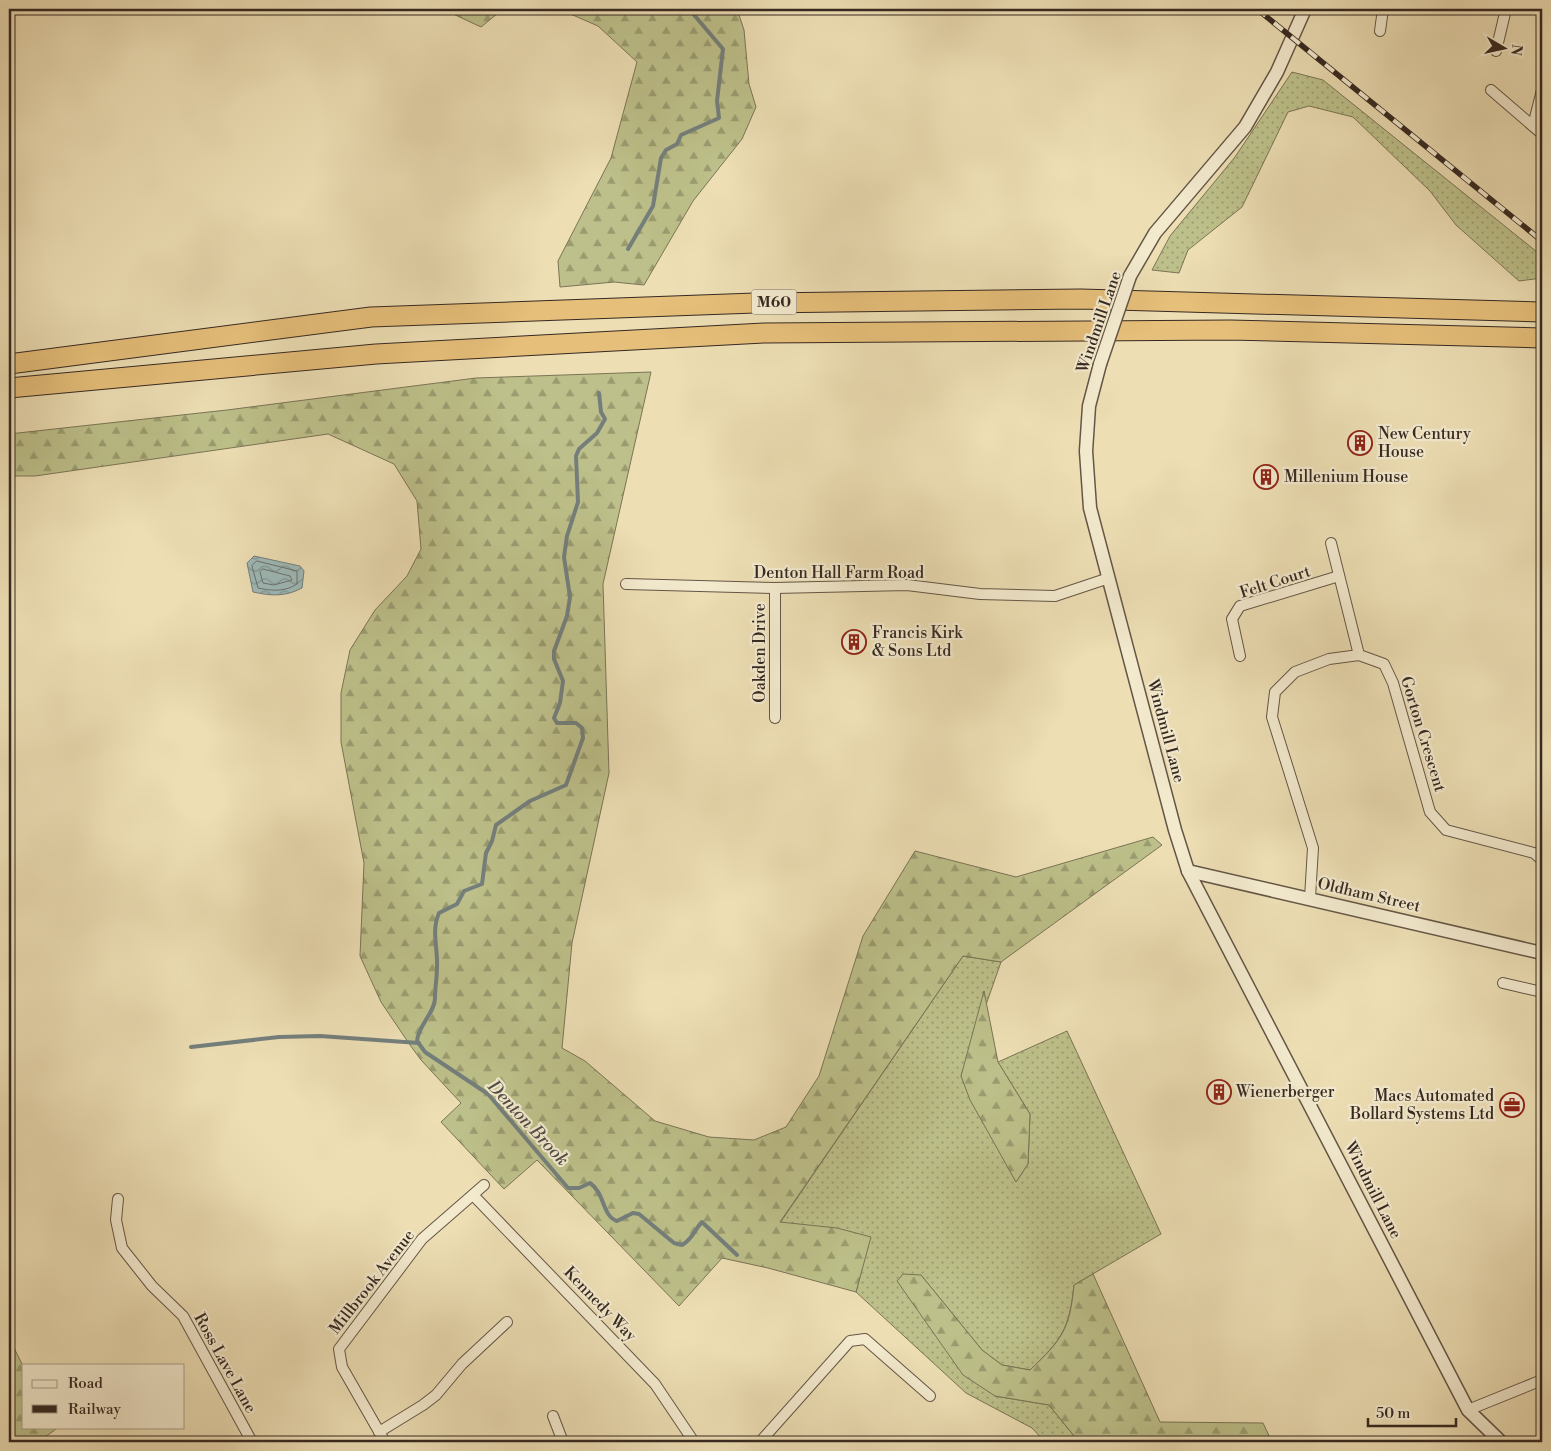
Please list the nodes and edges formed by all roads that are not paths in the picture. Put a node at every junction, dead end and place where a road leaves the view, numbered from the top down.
1 (1305, 9) edge
2 (1383, 9) edge
3 (1506, 9) edge
4 (1380, 32) dead end
5 (1496, 51) dead end
6 (1492, 90) dead end
7 (1542, 90) edge
8 (1533, 126) junction
9 (1542, 134) edge
10 (1542, 312) edge
11 (1542, 339) edge
12 (9, 364) edge
13 (9, 388) edge
14 (1331, 543) dead end
15 (1339, 576) junction
16 (1109, 578) junction
17 (626, 584) dead end
18 (775, 588) junction
19 (1359, 655) junction
20 (1240, 656) dead end
21 (775, 718) dead end
22 (1542, 860) edge
23 (1188, 871) junction
24 (1310, 898) junction
25 (1542, 953) edge
26 (1503, 983) dead end
27 (1542, 992) edge
28 (484, 1185) dead end
29 (473, 1195) junction
30 (118, 1199) dead end
31 (507, 1322) dead end
32 (1542, 1380) edge
33 (930, 1396) dead end
34 (1468, 1410) junction
35 (553, 1416) dead end
36 (379, 1432) junction
37 (252, 1442) edge
38 (385, 1442) edge
39 (563, 1442) edge
40 (693, 1442) edge
41 (760, 1442) edge
42 (1501, 1442) edge

1 - 16 street, Windmill Lane, bridge
2 - 4 street
3 - 5 street
6 - 8 street
7 - 8 street
8 - 9 street
10 - 12 highway, M60
11 - 13 highway, M60
14 - 15 street
15 - 19 street
15 - 20 street, Felt Court
16 - 18 street, Denton Hall Farm Road
16 - 23 street, Windmill Lane
17 - 18 street, Denton Hall Farm Road
18 - 21 street, Oakden Drive
19 - 22 street, Gorton Crescent
19 - 24 street, Gorton Crescent
23 - 24 street, Oldham Street
23 - 34 street, Windmill Lane
24 - 25 street, Oldham Street
26 - 27 street
28 - 29 street, Millbrook Avenue
29 - 36 street, Millbrook Avenue
29 - 40 street, Kennedy Way
30 - 37 street, Ross Lave Lane
31 - 36 street
32 - 34 street
33 - 41 street
34 - 42 street, Windmill Lane
35 - 39 street
36 - 38 street, Millbrook Avenue

